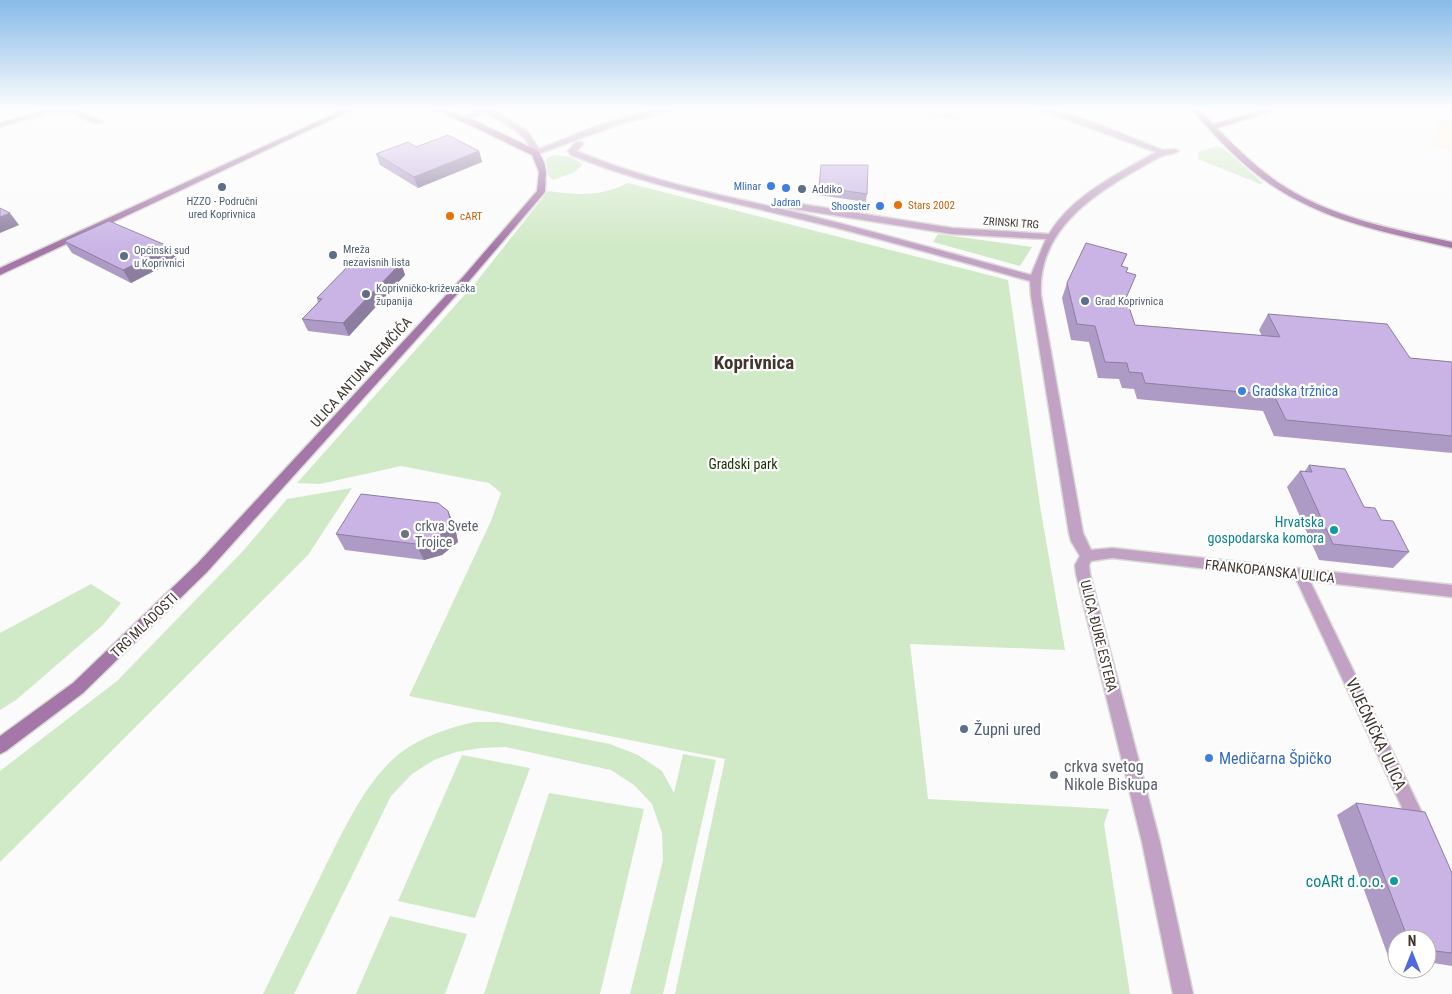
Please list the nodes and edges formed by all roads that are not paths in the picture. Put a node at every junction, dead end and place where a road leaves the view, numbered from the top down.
1 (253, 154) edge
2 (536, 154) edge
3 (577, 154) edge
4 (1158, 154) edge
5 (1241, 154) edge
6 (647, 179) junction
7 (1052, 237) junction
8 (1452, 245) edge
9 (0, 272) edge
10 (1035, 279) junction
11 (275, 489) joint
12 (1088, 556) junction
13 (1300, 574) junction
14 (1452, 591) edge
15 (0, 746) edge
16 (1427, 841) edge
17 (1183, 994) edge

1 - 9 main road
2 - 11 main road, ULICA ANTUNA NEMČIĆA
3 - 6 street, ZRINSKI TRG
4 - 7 street
5 - 8 main road
6 - 7 street, ZRINSKI TRG
6 - 10 street, ZRINSKI TRG
7 - 10 street, ZRINSKI TRG
10 - 12 street
11 - 15 main road, TRG MLADOSTI
12 - 13 street, FRANKOPANSKA ULICA
12 - 17 street, ULICA ĐURE ESTERA
13 - 14 street, FRANKOPANSKA ULICA
13 - 16 street, VIJEĆNIČKA ULICA

